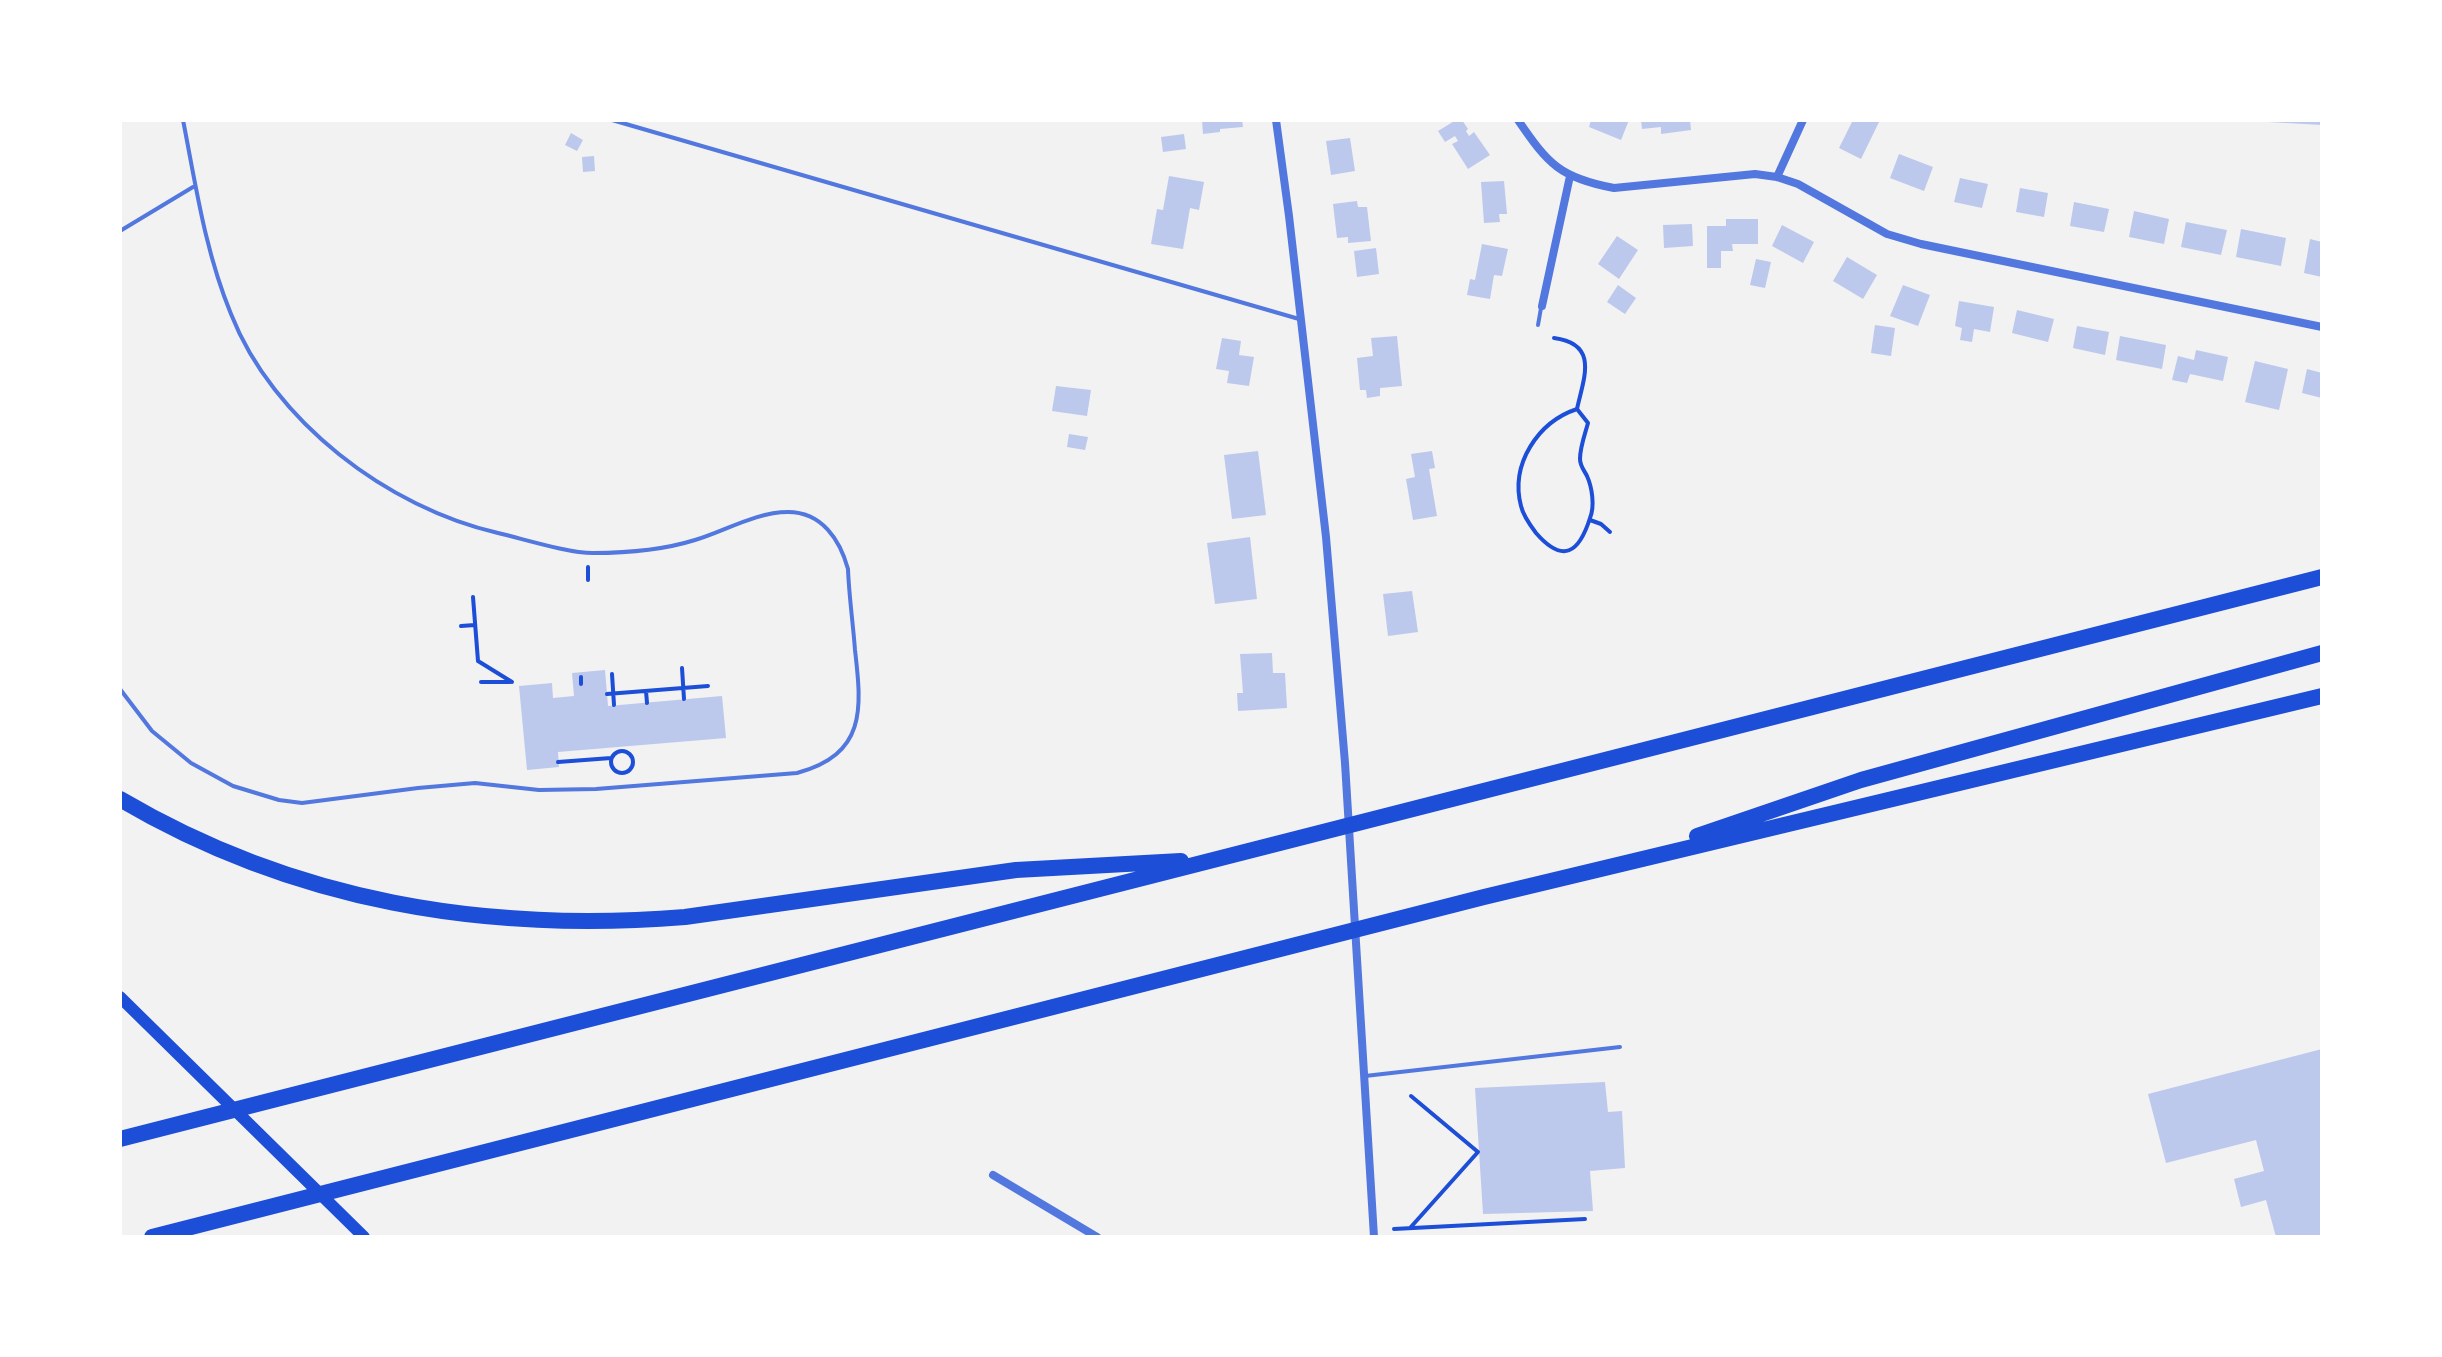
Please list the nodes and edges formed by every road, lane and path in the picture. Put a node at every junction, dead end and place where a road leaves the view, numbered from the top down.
1 (183, 120) edge
2 (612, 120) edge
3 (1276, 120) edge
4 (1518, 120) edge
5 (1803, 120) edge
6 (1570, 176) junction
7 (1777, 177) junction
8 (194, 187) junction
9 (120, 231) edge
10 (1542, 306) joint
11 (1301, 320) junction
12 (1538, 325) dead end
13 (2322, 327) edge
14 (1554, 338) dead end
15 (1577, 409) junction
16 (1590, 520) junction
17 (1610, 532) dead end
18 (588, 567) dead end
19 (2322, 577) edge
20 (588, 580) dead end
21 (473, 597) dead end
22 (476, 625) junction
23 (461, 626) dead end
24 (2322, 653) edge
25 (682, 668) dead end
26 (612, 674) dead end
27 (581, 677) dead end
28 (481, 682) dead end
29 (581, 684) dead end
30 (708, 686) dead end
31 (684, 688) junction
32 (120, 689) edge
33 (646, 691) junction
34 (610, 694) junction
35 (2322, 696) edge
36 (684, 699) dead end
37 (647, 703) dead end
38 (614, 705) dead end
39 (602, 749) dead end
40 (611, 758) junction
41 (603, 759) junction
42 (558, 762) dead end
43 (120, 799) edge
44 (1214, 860) junction
45 (1601, 868) junction
46 (120, 997) edge
47 (1620, 1047) dead end
48 (1365, 1076) junction
49 (1411, 1096) dead end
50 (120, 1139) edge
51 (993, 1175) dead end
52 (1585, 1219) dead end
53 (1410, 1228) junction
54 (1394, 1229) dead end
55 (152, 1237) edge
56 (364, 1237) edge
57 (1097, 1237) edge
58 (1374, 1237) edge

1 - 8 lane
2 - 11 lane
3 - 11 street
4 - 6 street
5 - 7 street
6 - 7 street
6 - 10 street
7 - 13 street
8 - 9 lane
8 - 32 lane
10 - 12 lane
11 - 48 street
14 - 15 path
15 - 16 path
15 - 16 path
16 - 17 path
18 - 20 path
19 - 44 highway
21 - 22 path
22 - 23 path
22 - 28 path
24 - 45 highway
25 - 31 path
26 - 34 path
27 - 29 path
30 - 31 path
31 - 33 path
31 - 36 path
33 - 34 path
33 - 37 path
34 - 38 path
35 - 45 highway
39 - 41 path
40 - 40 path
40 - 41 path
41 - 42 path
43 - 44 highway
44 - 50 highway
45 - 55 highway
46 - 56 main road
47 - 48 lane
48 - 58 street
49 - 53 path
51 - 57 street
52 - 53 path
53 - 54 path

